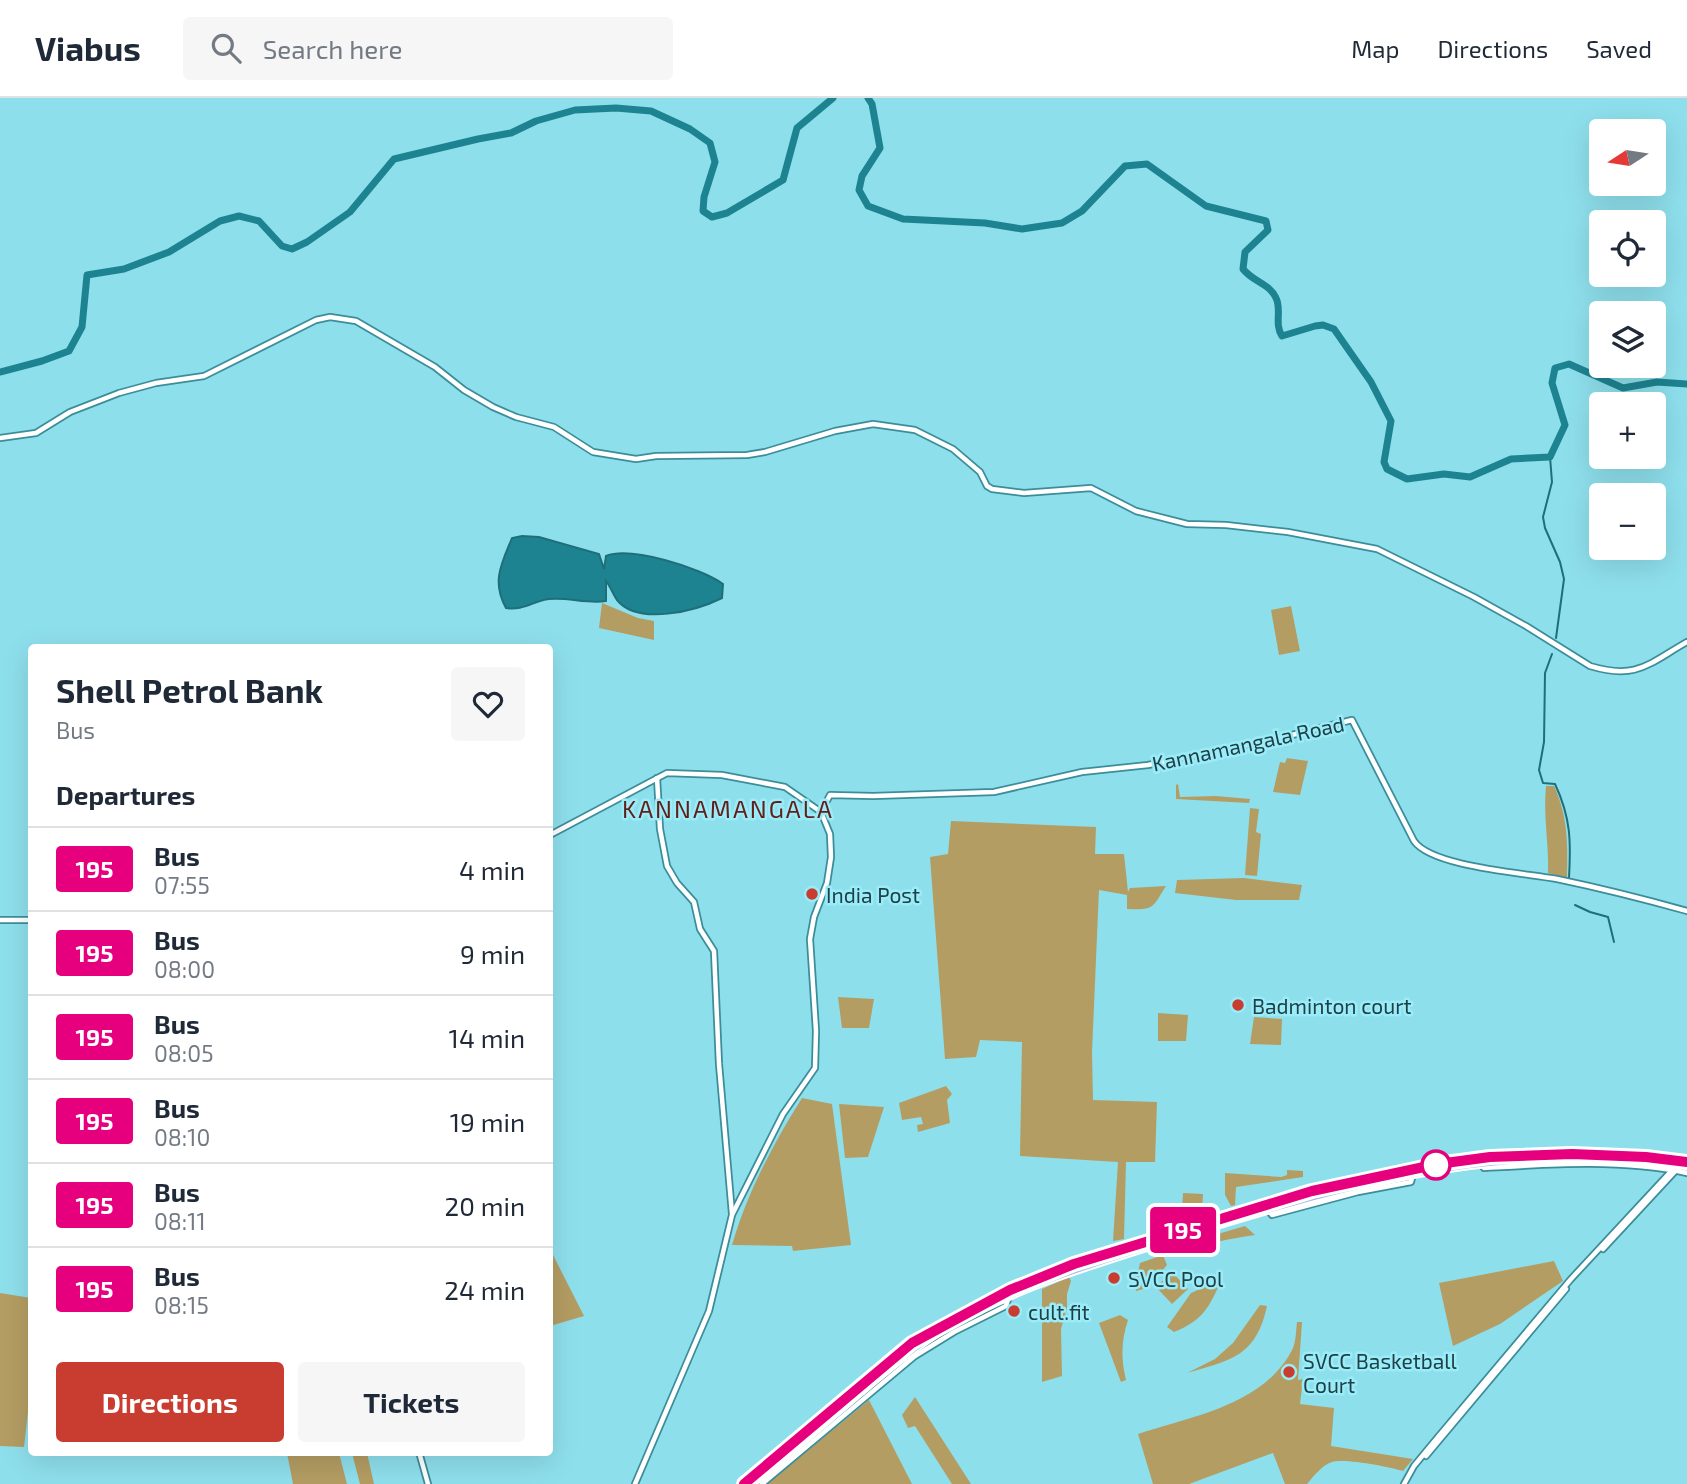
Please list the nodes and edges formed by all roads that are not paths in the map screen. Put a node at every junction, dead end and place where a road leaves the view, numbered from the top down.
1 (0, 438) edge
2 (1687, 642) edge
3 (657, 778) junction
4 (821, 812) junction
5 (553, 833) edge
6 (1687, 911) edge
7 (0, 920) edge
8 (28, 920) edge
9 (1680, 1165) edge
10 (1413, 1173) junction
11 (1687, 1173) edge
12 (1332, 1189) junction
13 (1269, 1210) junction
14 (732, 1215) junction
15 (1118, 1253) junction
16 (1009, 1296) junction
17 (420, 1456) edge
18 (428, 1484) edge
19 (635, 1484) edge
20 (744, 1484) edge
21 (752, 1484) edge
22 (762, 1484) edge
23 (1404, 1484) edge

1 - 2 street
3 - 4 street
3 - 5 street
3 - 14 street
4 - 6 street, Kannamangala Road
4 - 14 street
7 - 8 street
9 - 10 main road
9 - 11 street
9 - 12 main road
9 - 23 street
10 - 12 main road
10 - 13 street
12 - 13 main road
12 - 15 main road
13 - 15 main road
14 - 19 street
15 - 16 main road
15 - 20 main road
16 - 21 main road
16 - 22 street
17 - 18 street

